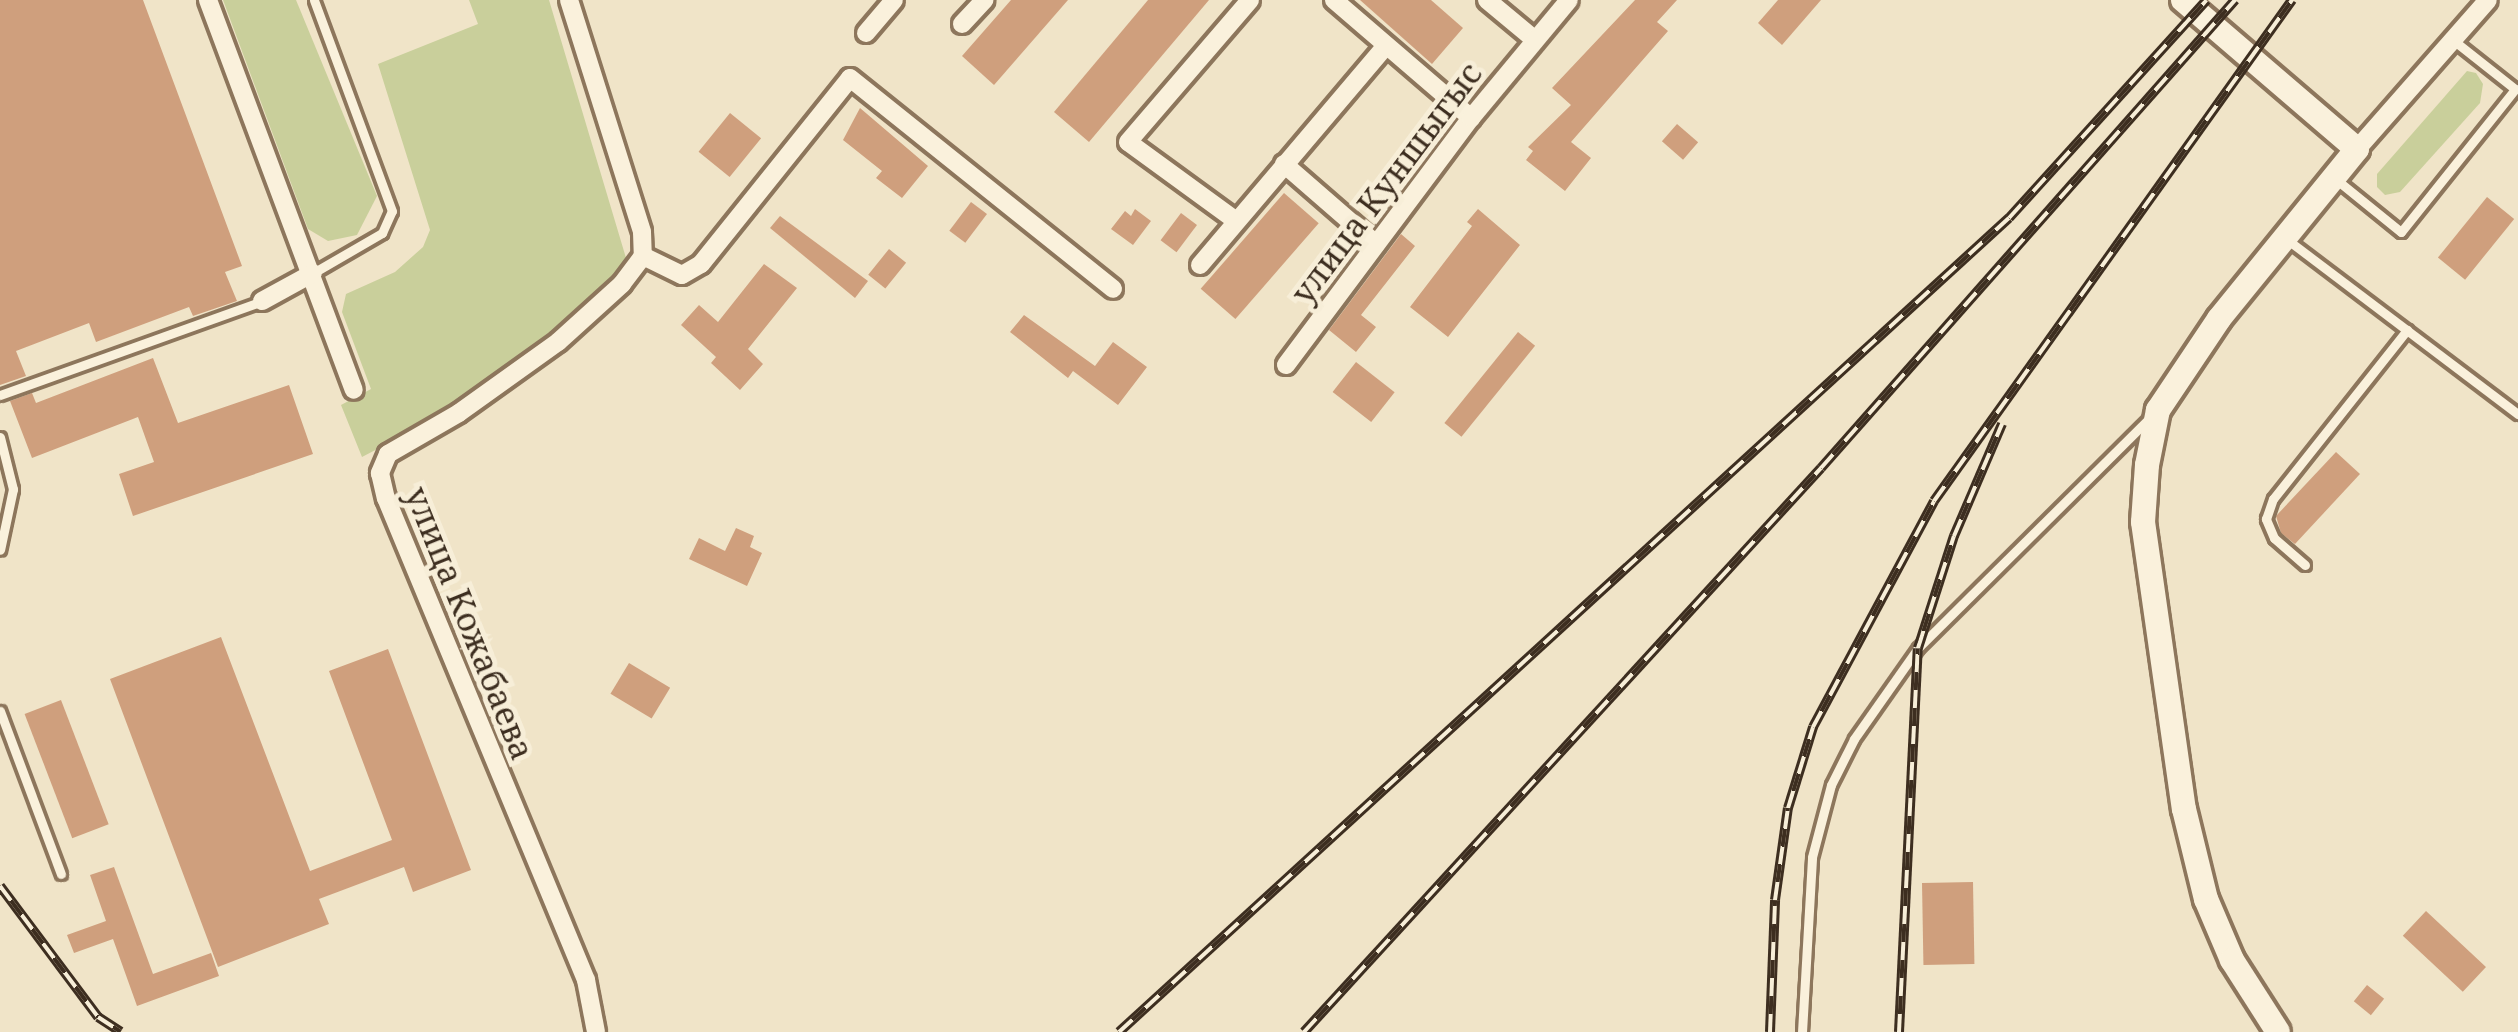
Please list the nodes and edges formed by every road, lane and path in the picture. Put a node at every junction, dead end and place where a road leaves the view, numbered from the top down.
1 (208, 0) edge
2 (314, 0) edge
3 (569, 0) edge
4 (894, 0) edge
5 (984, 0) edge
6 (1250, 0) edge
7 (1334, 0) edge
8 (1487, 0) edge
9 (1569, 0) edge
10 (2183, 0) edge
11 (2488, 0) edge
12 (962, 24) dead end
13 (866, 33) dead end
14 (1534, 39) junction
15 (2453, 40) junction
16 (1384, 48) junction
17 (1472, 118) junction
18 (2357, 149) junction
19 (1284, 164) junction
20 (2333, 178) junction
21 (1235, 220) junction
22 (2285, 237) junction
23 (1376, 244) junction
24 (644, 256) junction
25 (1200, 265) dead end
26 (314, 273) junction
27 (1113, 289) dead end
28 (262, 302) joint
29 (2407, 330) junction
30 (1286, 364) dead end
31 (354, 390) dead end
32 (0, 395) edge
33 (2158, 410) junction
34 (2518, 414) edge
35 (0, 436) edge
36 (0, 550) edge
37 (2305, 565) dead end
38 (0, 711) edge
39 (61, 874) dead end
40 (596, 1032) edge
41 (1802, 1032) edge
42 (2278, 1032) edge

1 - 26 street
2 - 26 lane
3 - 24 street
4 - 13 street
5 - 12 street
6 - 21 street
7 - 16 street
8 - 14 street
9 - 14 street, улица Куншыгыс
10 - 18 main road
11 - 15 street
14 - 17 street, улица Куншыгыс
15 - 18 street
15 - 20 lane
16 - 17 street
16 - 19 street
17 - 23 street, улица Куншыгыс
18 - 20 main road
19 - 21 street
19 - 23 street
20 - 22 main road
21 - 25 street
22 - 29 lane
22 - 33 main road
23 - 30 street, улица Куншыгыс
24 - 27 street
24 - 40 street, улица Кожабаева
26 - 28 street
26 - 31 street
28 - 32 lane
29 - 34 lane
29 - 37 lane
33 - 41 lane
33 - 42 main road
35 - 36 lane
38 - 39 lane

